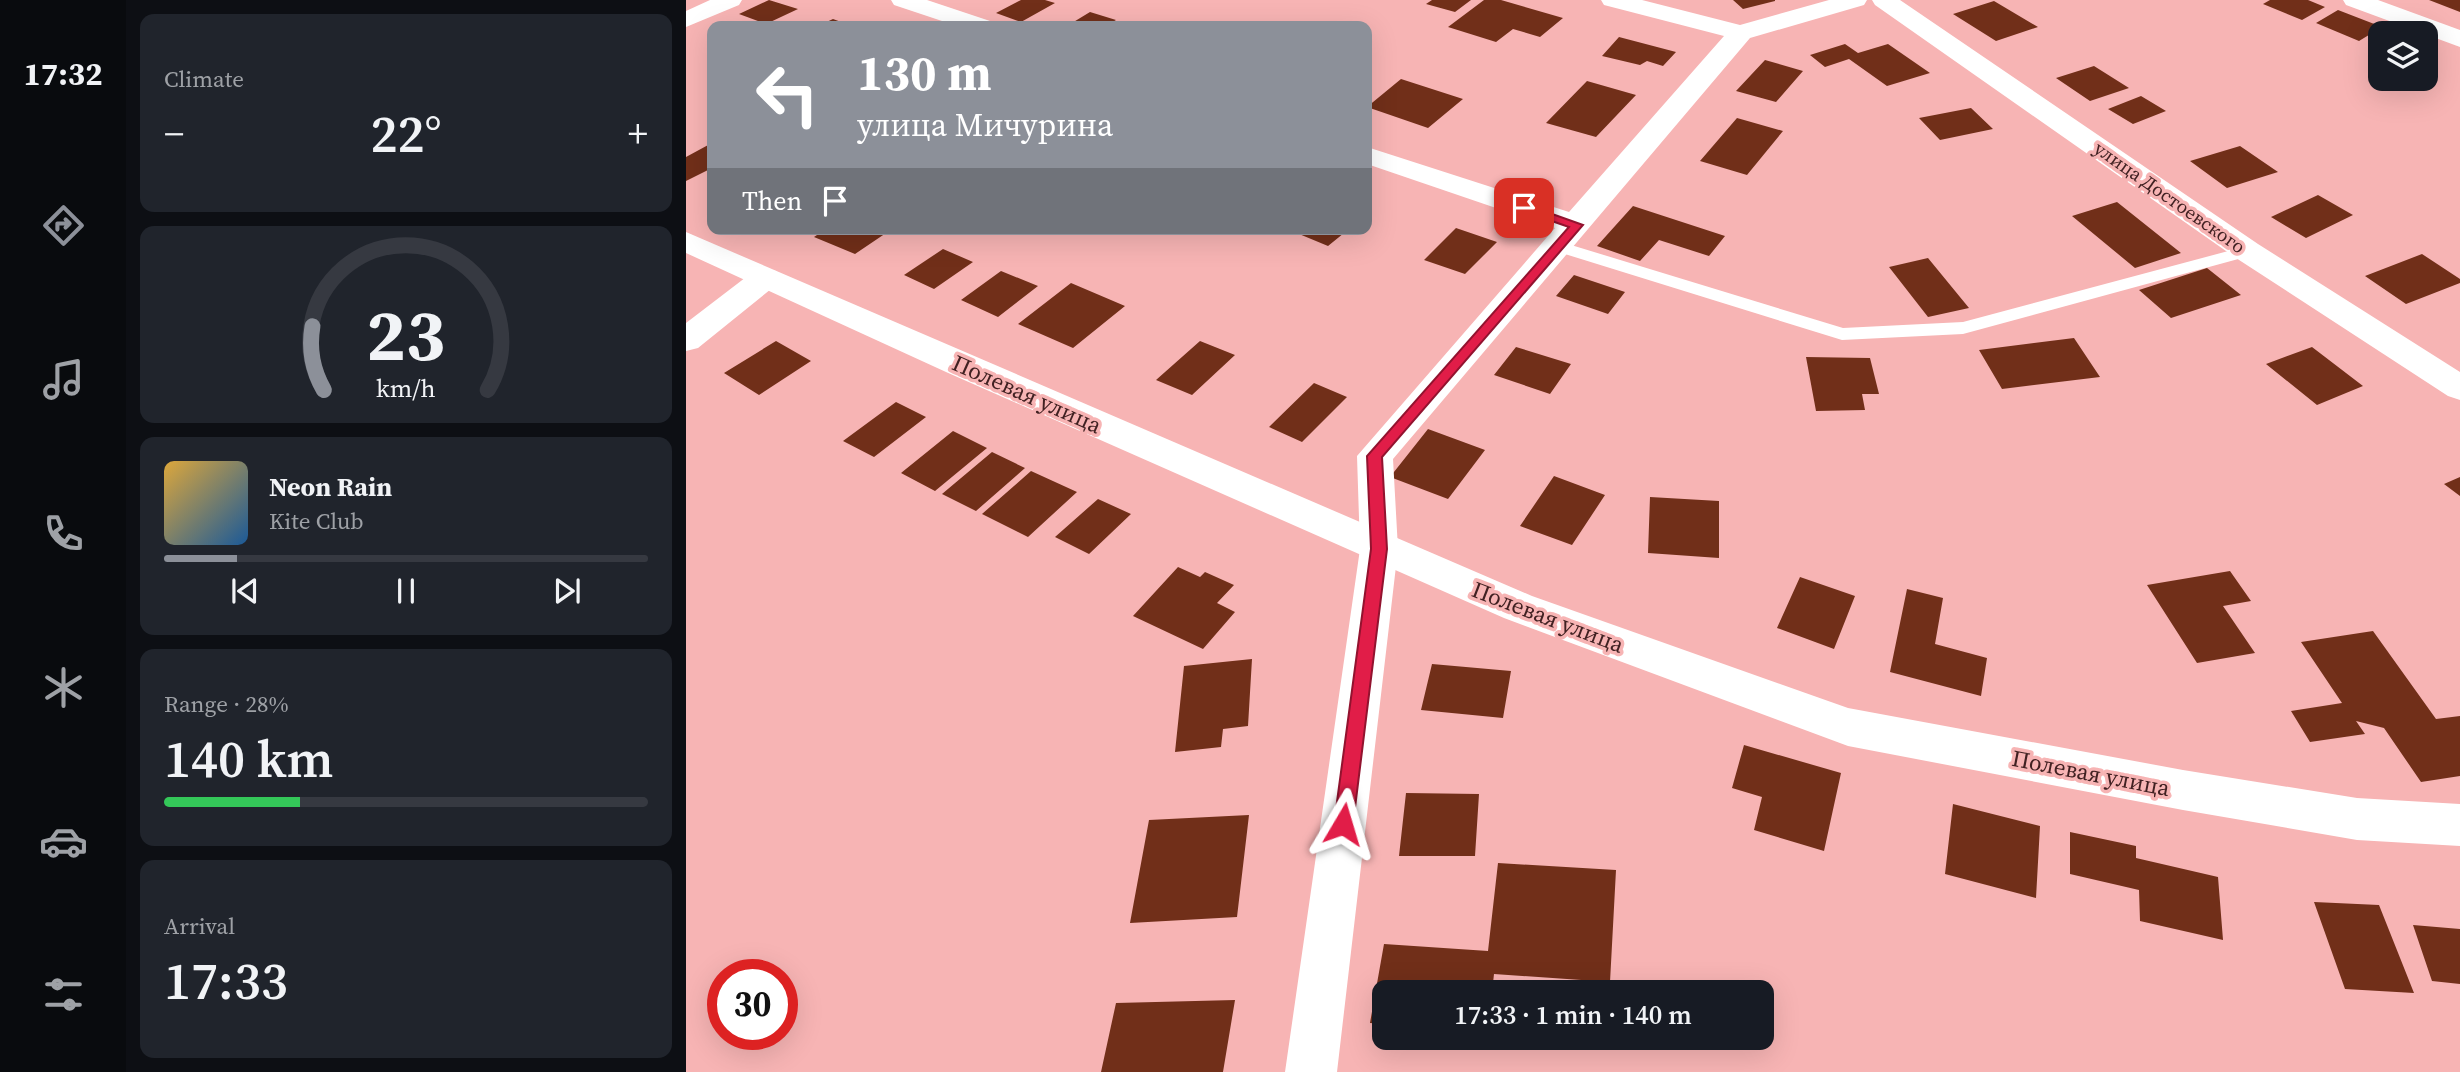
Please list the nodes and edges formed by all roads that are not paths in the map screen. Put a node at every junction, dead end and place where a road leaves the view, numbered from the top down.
1 (730, 0) edge
2 (903, 0) edge
3 (1613, 0) edge
4 (1855, 0) edge
5 (1884, 0) edge
6 (2355, 0) edge
7 (2398, 6) edge
8 (686, 20) edge
9 (966, 21) edge
10 (1741, 33) junction
11 (2460, 39) edge
12 (1372, 157) edge
13 (1568, 236) junction
14 (686, 241) edge
15 (2247, 251) junction
16 (765, 278) junction
17 (686, 340) edge
18 (2460, 388) edge
19 (1379, 549) junction
20 (2460, 825) edge
21 (1311, 1072) edge

1 - 8 street
2 - 9 street
3 - 10 street
4 - 10 street
5 - 15 street, улица Достоевского
6 - 7 street
7 - 11 street
10 - 13 street
12 - 13 street
13 - 15 lane
13 - 19 street
14 - 16 street, Полевая улица
15 - 18 street, улица Достоевского
16 - 17 street
16 - 19 street, Полевая улица
19 - 20 street, Полевая улица
19 - 21 street

